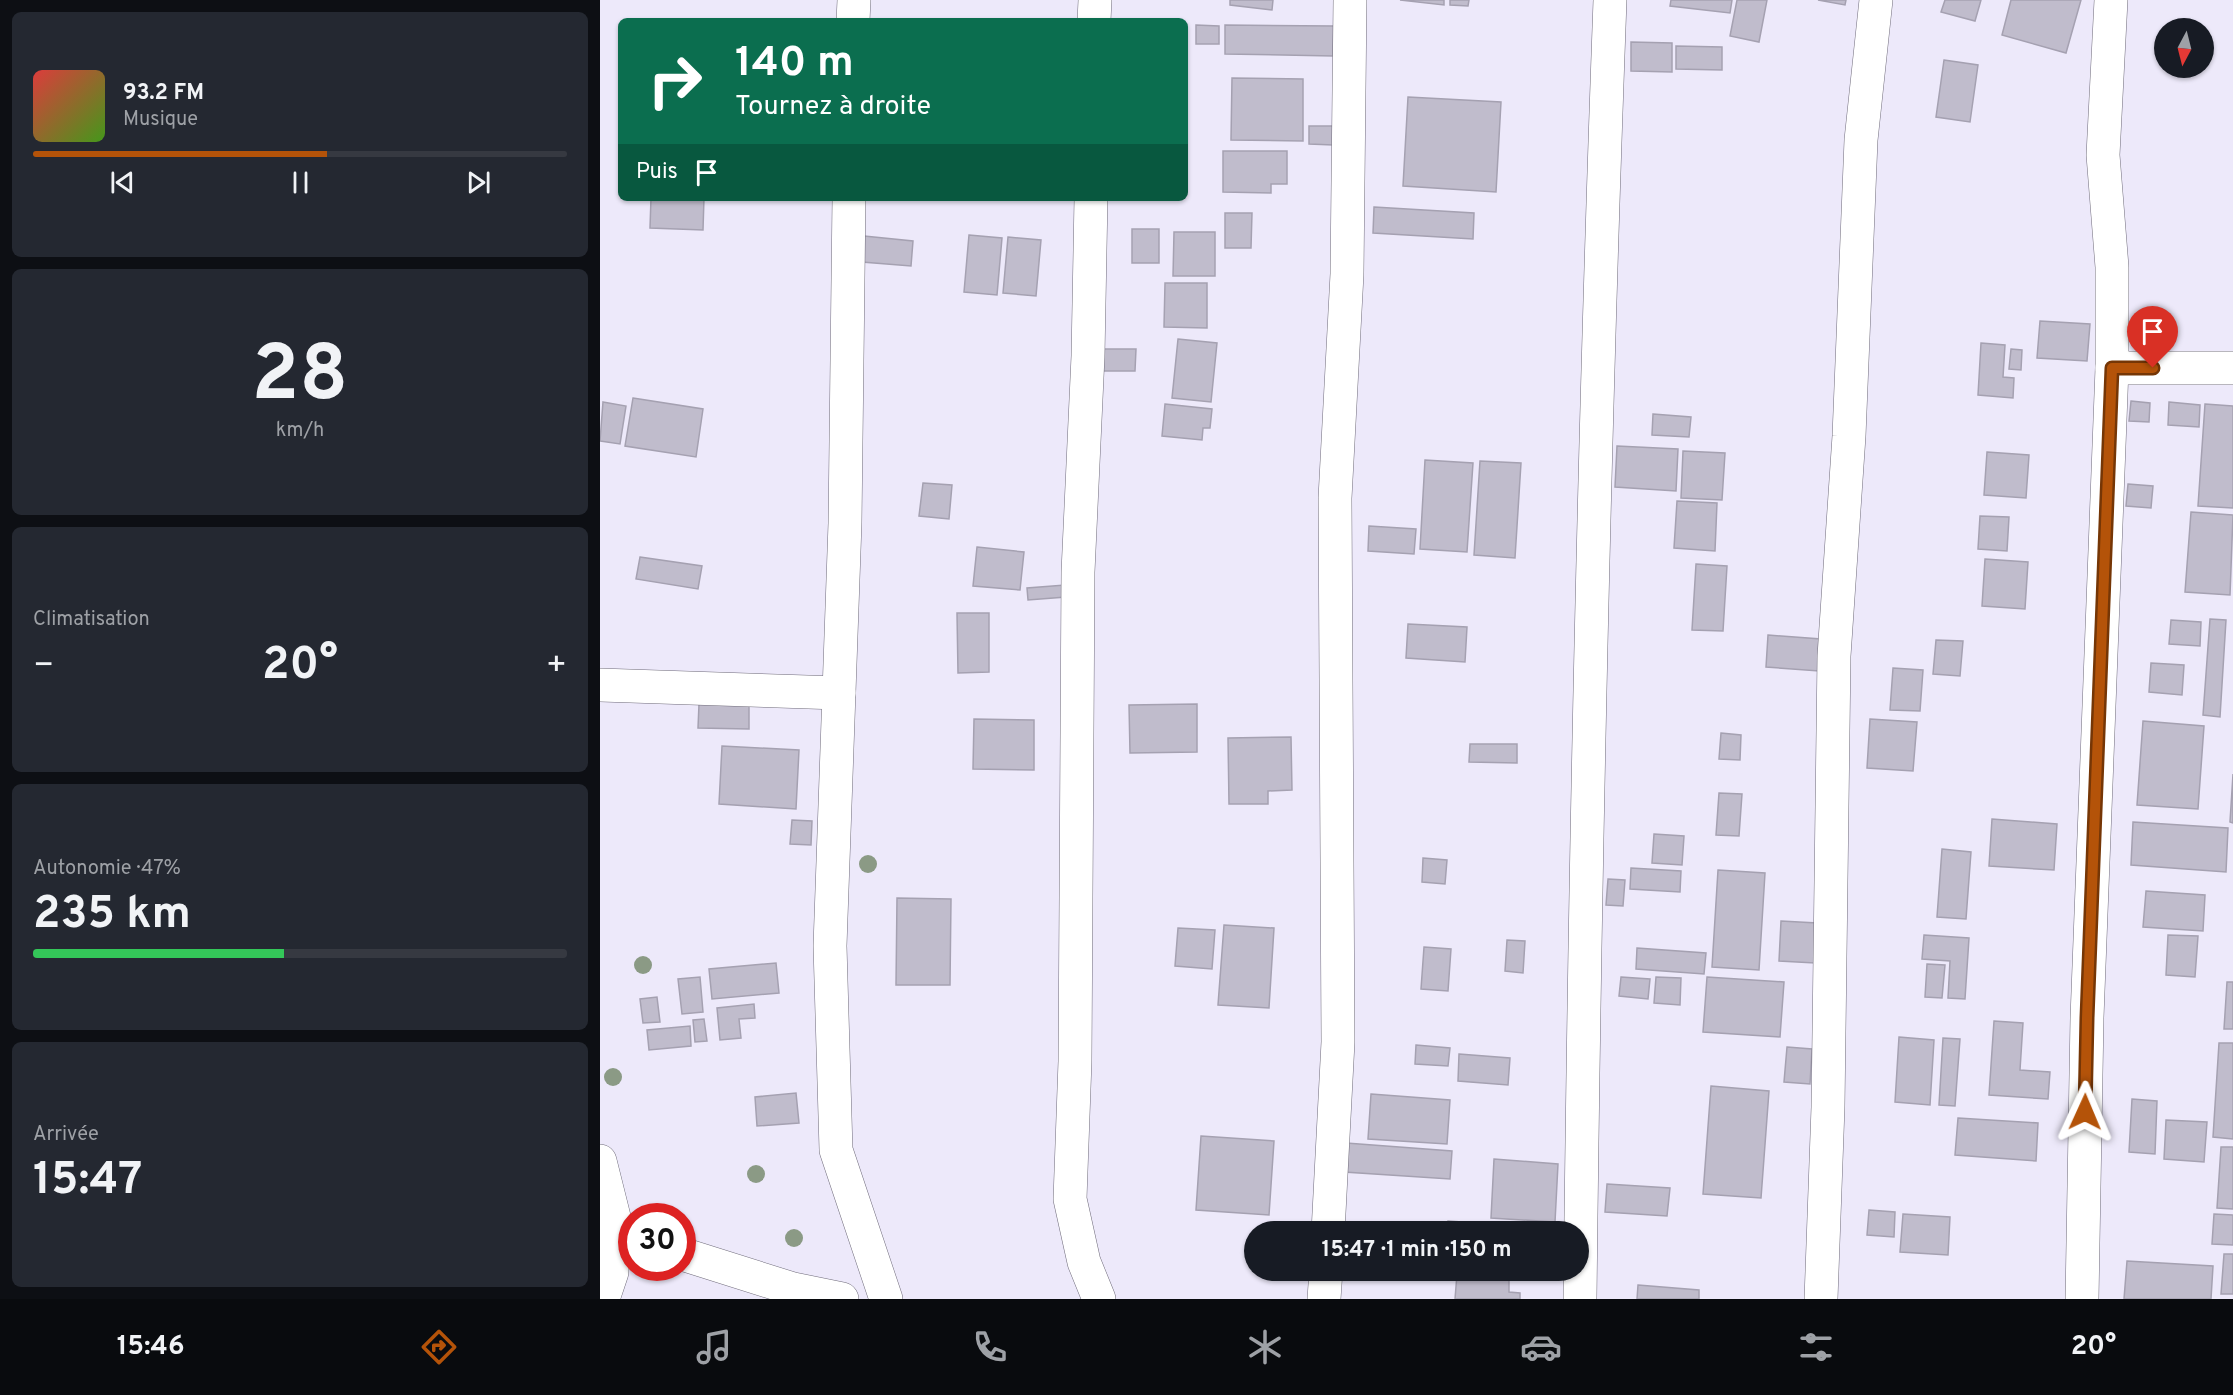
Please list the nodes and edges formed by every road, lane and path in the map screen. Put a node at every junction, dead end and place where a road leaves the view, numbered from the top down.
1 (854, 0) edge
2 (1095, 0) edge
3 (1350, 0) edge
4 (1610, 0) edge
5 (1876, 0) edge
6 (2111, 0) edge
7 (853, 18) edge
8 (1094, 18) edge
9 (849, 201) edge
10 (1091, 201) edge
11 (2112, 368) junction
12 (2233, 368) edge
13 (600, 685) edge
14 (839, 693) junction
15 (600, 1161) edge
16 (615, 1218) edge
17 (1329, 1221) edge
18 (696, 1258) edge
19 (1325, 1281) edge
20 (603, 1299) edge
21 (842, 1299) edge
22 (886, 1299) edge
23 (1099, 1299) edge
24 (1324, 1299) edge
25 (1580, 1299) edge
26 (1821, 1299) edge
27 (2082, 1299) edge

1 - 7 street
2 - 8 street
3 - 17 street
4 - 25 street
5 - 26 street
6 - 11 street
9 - 14 street
10 - 23 street
11 - 12 street
11 - 27 street
13 - 14 street
14 - 22 street
15 - 16 street
16 - 20 street
18 - 21 street
19 - 24 street

